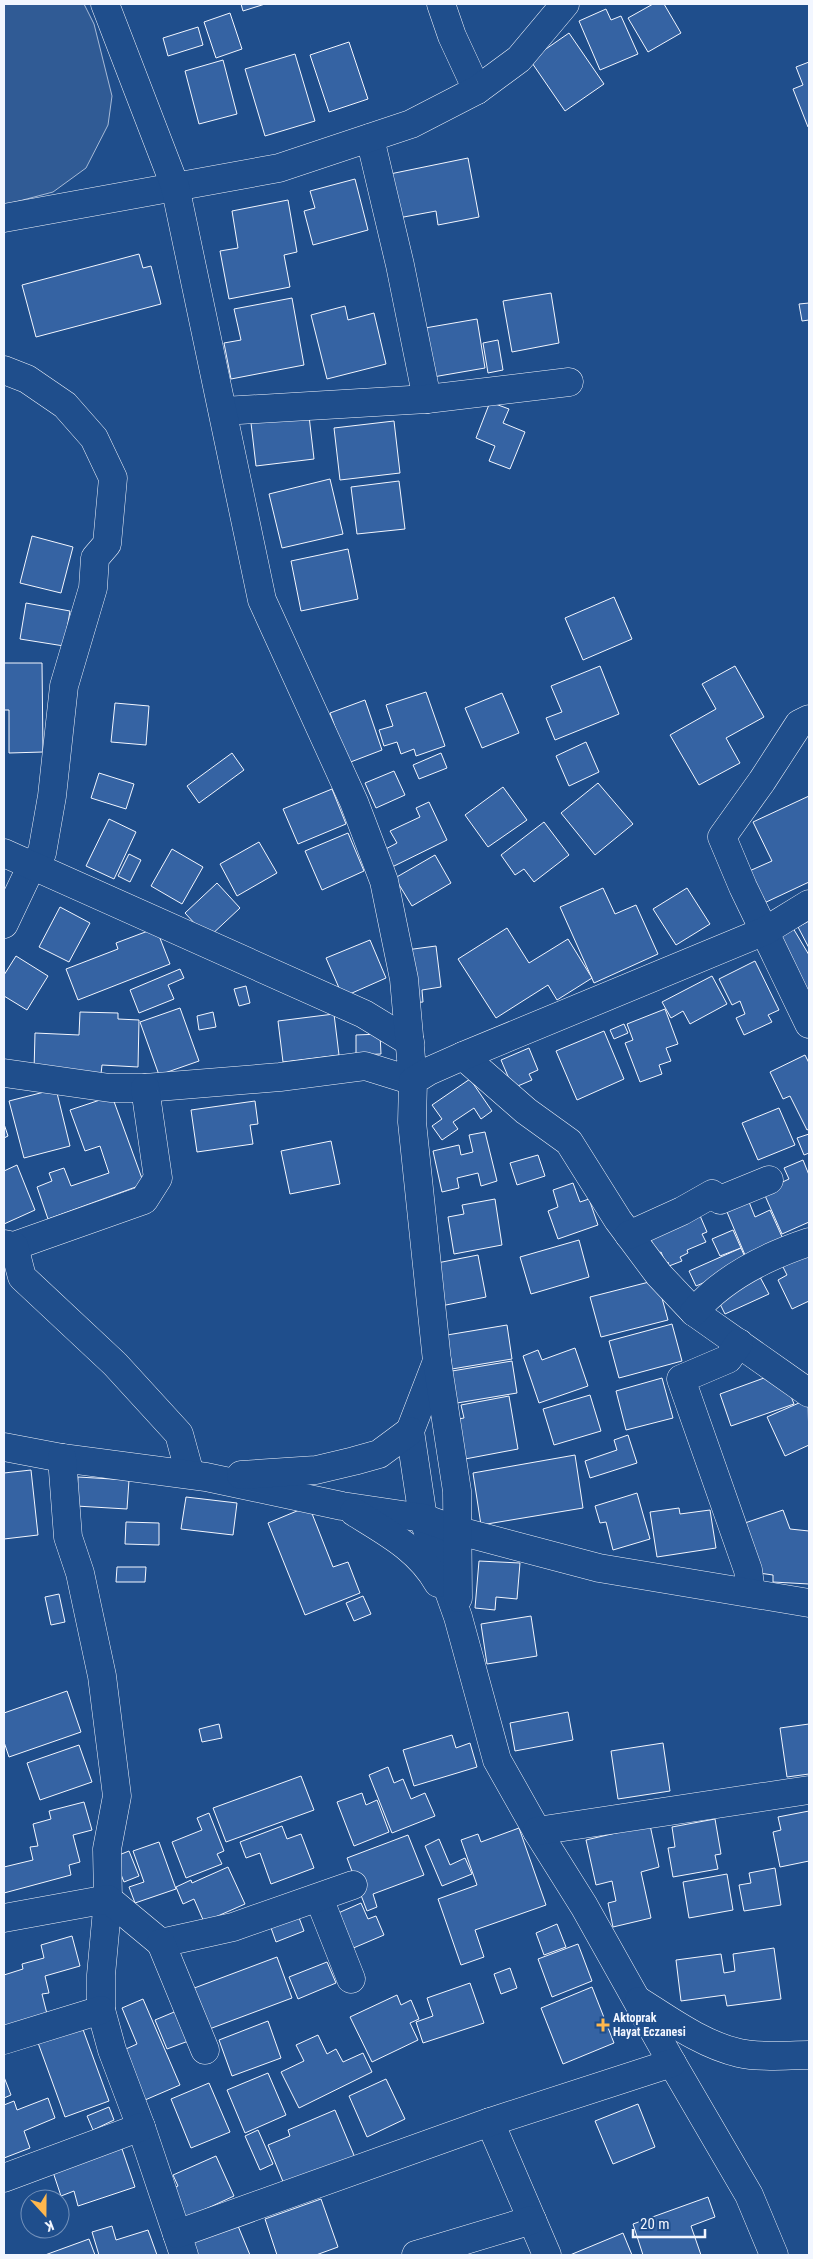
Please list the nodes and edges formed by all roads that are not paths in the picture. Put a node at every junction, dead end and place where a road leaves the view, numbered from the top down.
1 (441, 4) edge
2 (564, 4) edge
3 (109, 8) edge
4 (477, 90) junction
5 (370, 138) junction
6 (175, 186) junction
7 (48, 210) junction
8 (4, 218) edge
9 (4, 233) edge
10 (4, 370) edge
11 (569, 382) dead end
12 (427, 399) junction
13 (223, 411) junction
14 (809, 719) edge
15 (4, 853) edge
16 (32, 865) junction
17 (809, 904) edge
18 (4, 924) edge
19 (765, 931) junction
20 (809, 1024) edge
21 (410, 1042) junction
22 (463, 1056) junction
23 (4, 1073) edge
24 (413, 1081) junction
25 (145, 1088) junction
26 (769, 1180) dead end
27 (629, 1235) junction
28 (809, 1242) edge
29 (9, 1245) edge
30 (694, 1312) junction
31 (739, 1343) junction
32 (437, 1361) junction
33 (809, 1393) edge
34 (410, 1431) junction
35 (4, 1447) edge
36 (62, 1458) junction
37 (198, 1476) junction
38 (342, 1506) junction
39 (423, 1518) junction
40 (459, 1531) junction
41 (751, 1592) junction
42 (809, 1603) edge
43 (458, 1616) junction
44 (809, 1790) edge
45 (537, 1831) junction
46 (353, 1885) dead end
47 (108, 1898) junction
48 (319, 1898) junction
49 (4, 1918) edge
50 (161, 1944) junction
51 (351, 1979) dead end
52 (635, 1998) junction
53 (101, 2010) junction
54 (4, 2040) edge
55 (205, 2050) dead end
56 (809, 2055) edge
57 (672, 2063) junction
58 (490, 2122) junction
59 (141, 2127) junction
60 (4, 2178) edge
61 (532, 2220) junction
62 (180, 2245) edge
63 (416, 2255) edge
64 (547, 2255) edge
65 (774, 2255) edge

1 - 4 street
2 - 4 street
3 - 6 street
4 - 5 street
5 - 6 street
5 - 12 street
6 - 7 street
6 - 13 street
7 - 8 street
7 - 9 street
10 - 16 street
11 - 12 street
12 - 13 street
13 - 21 street
14 - 19 street
15 - 16 street
16 - 18 street
16 - 21 street
17 - 19 street
19 - 20 street
19 - 22 street
21 - 24 street
22 - 24 street
22 - 27 street
23 - 25 street
24 - 25 street
24 - 32 street
25 - 29 street
26 - 27 street
27 - 30 street
28 - 30 street
29 - 37 street
30 - 31 street
31 - 33 street
31 - 41 street
32 - 34 street
32 - 40 street
34 - 37 street
34 - 39 street
35 - 36 street
36 - 37 street
36 - 47 street
37 - 38 street
38 - 39 street
38 - 43 street
39 - 40 street
39 - 43 street
40 - 41 street
40 - 43 street
41 - 42 street
43 - 45 street
44 - 45 street
45 - 52 street
46 - 48 street
47 - 49 street
47 - 50 street
47 - 53 street
48 - 50 street
48 - 51 street
50 - 55 street
52 - 56 street
52 - 57 street
53 - 54 street
53 - 59 street
57 - 58 street
57 - 65 street
58 - 61 street
58 - 62 street
59 - 60 street
59 - 62 street
61 - 63 street
61 - 64 street

